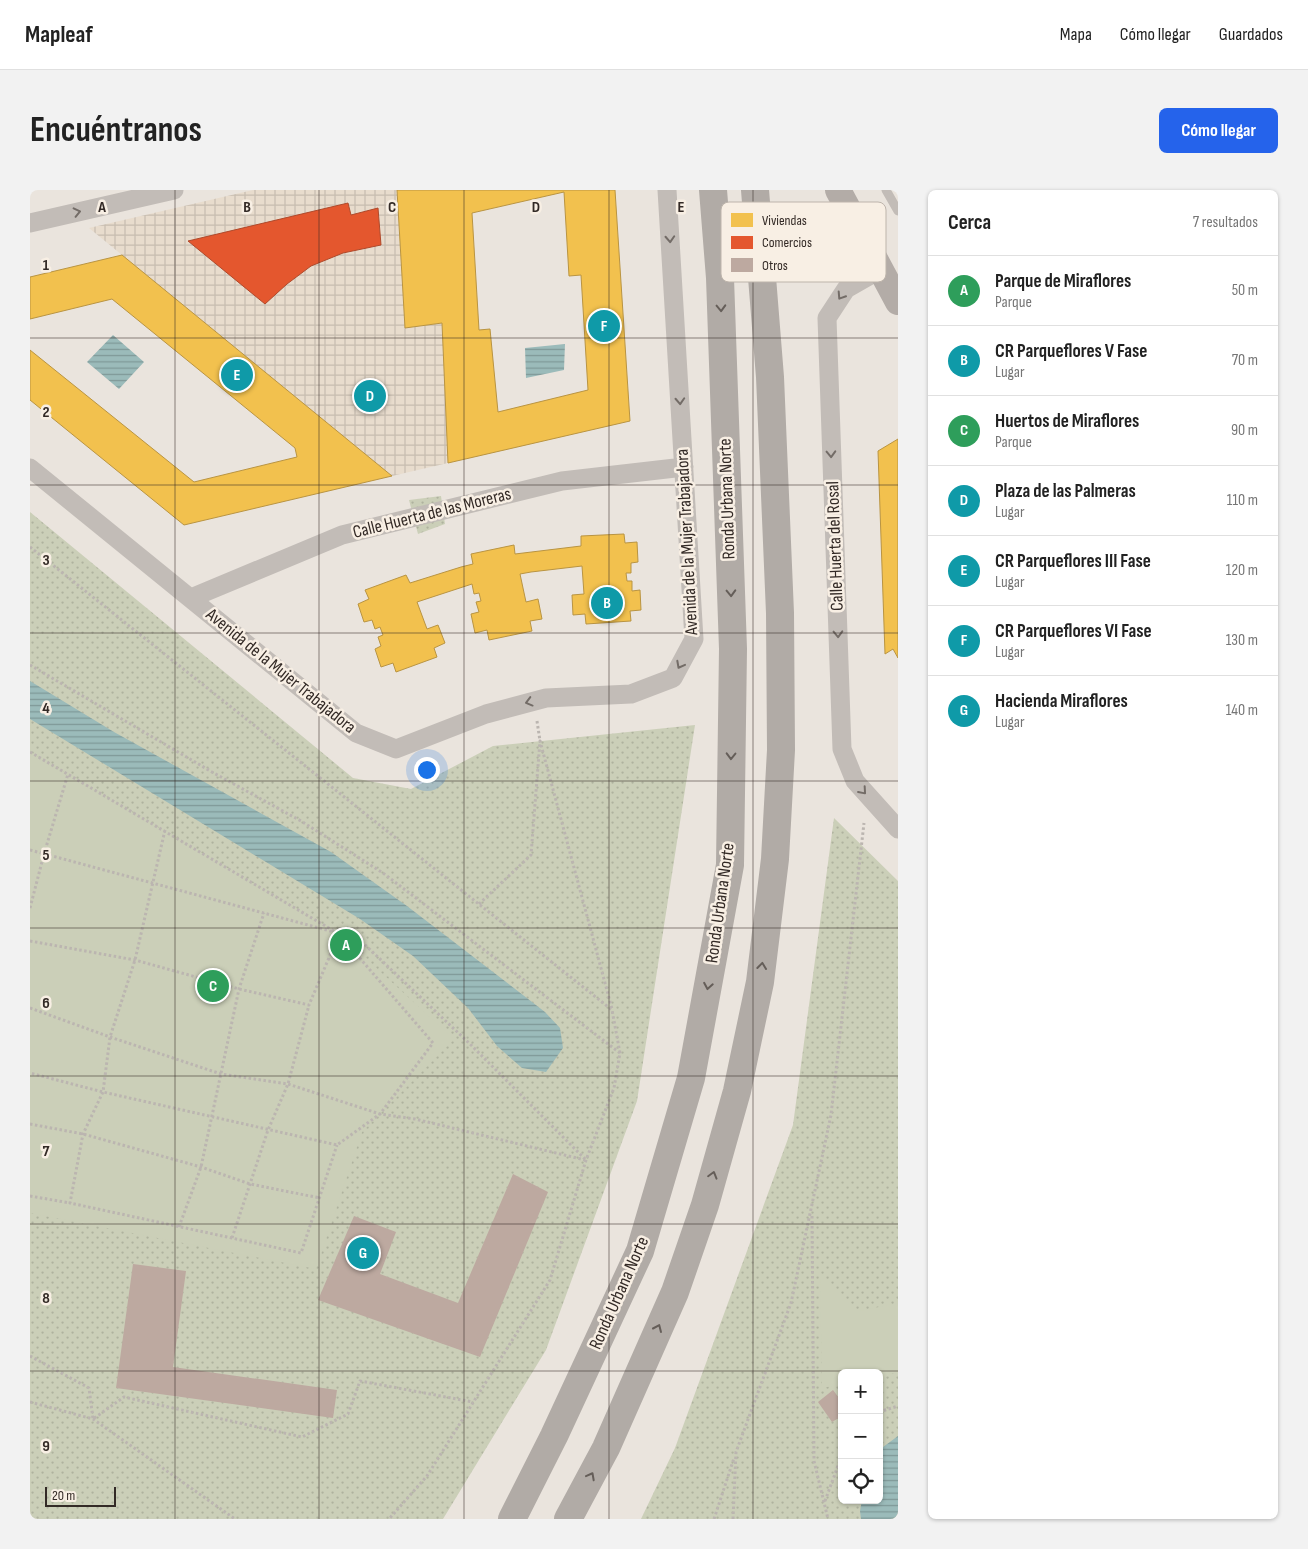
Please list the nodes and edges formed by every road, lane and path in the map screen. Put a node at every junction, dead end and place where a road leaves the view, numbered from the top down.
1 (174, 190) edge
2 (668, 190) edge
3 (713, 190) edge
4 (838, 190) edge
5 (886, 190) edge
6 (845, 202) edge
7 (898, 212) edge
8 (30, 223) edge
9 (886, 279) edge
10 (762, 282) edge
11 (858, 282) edge
12 (898, 302) edge
13 (30, 468) edge
14 (684, 468) junction
15 (30, 547) edge
16 (191, 598) junction
17 (30, 665) edge
18 (30, 752) edge
19 (68, 774) junction
20 (867, 795) junction
21 (898, 829) edge
22 (165, 830) junction
23 (30, 850) edge
24 (44, 854) junction
25 (153, 884) junction
26 (479, 904) junction
27 (30, 908) edge
28 (264, 914) junction
29 (340, 934) junction
30 (30, 941) edge
31 (134, 960) junction
32 (240, 989) junction
33 (309, 1005) junction
34 (30, 1008) edge
35 (612, 1010) junction
36 (110, 1037) junction
37 (620, 1053) junction
38 (30, 1073) edge
39 (221, 1074) junction
40 (288, 1084) junction
41 (103, 1092) junction
42 (380, 1114) junction
43 (212, 1117) junction
44 (30, 1124) edge
45 (268, 1130) junction
46 (83, 1134) junction
47 (337, 1145) junction
48 (586, 1160) junction
49 (201, 1167) junction
50 (250, 1184) junction
51 (30, 1196) edge
52 (320, 1198) junction
53 (70, 1203) junction
54 (812, 1209) junction
55 (179, 1227) junction
56 (232, 1238) junction
57 (30, 1356) edge
58 (30, 1402) edge
59 (473, 1402) junction
60 (898, 1406) edge
61 (883, 1411) edge
62 (93, 1419) junction
63 (736, 1452) junction
64 (840, 1459) edge
65 (824, 1502) junction
66 (235, 1519) edge
67 (389, 1519) edge
68 (512, 1519) edge
69 (568, 1519) edge
70 (714, 1519) edge
71 (733, 1519) edge
72 (828, 1519) edge

8 -> 1 street
2 -> 14 street, Avenida de la Mujer Trabajadora
3 -> 68 main road, Ronda Urbana Norte
4 - 6 street
5 - 7 lane
9 - 12 street
69 -> 10 main road
11 -> 20 street, Calle Huerta del Rosal
13 - 16 street, Avenida de la Mujer Trabajadora
14 - 16 street, Calle Huerta de las Moreras
14 -> 16 street, Avenida de la Mujer Trabajadora
15 - 26 path
17 - 37 path
18 - 19 path
19 - 22 path
19 - 24 path
20 - 21 street, Calle Huerta del Rosal
20 - 54 path
22 - 25 path
22 - 29 path
23 - 24 path
24 - 25 path
24 - 27 path
25 - 28 path
25 - 31 path
26 - 35 path
26 - 35 path
28 - 29 path
28 - 32 path
29 - 33 path
29 - 42 path
29 - 48 path
30 - 31 path
31 - 32 path
31 - 36 path
32 - 33 path
32 - 39 path
33 - 40 path
34 - 36 path
35 - 37 path
36 - 39 path
36 - 41 path
37 - 48 path
38 - 41 path
39 - 40 path
39 - 43 path
40 - 42 path
40 - 45 path
41 - 43 path
41 - 46 path
42 - 47 path
42 - 48 path
43 - 45 path
43 - 49 path
44 - 46 path
45 - 47 path
45 - 50 path
46 - 49 path
46 - 53 path
47 - 52 path
48 - 59 path
49 - 50 path
49 - 55 path
50 - 52 path
50 - 56 path
51 - 53 path
52 - 56 path
53 - 55 path
54 - 63 path
54 - 65 path
55 - 56 path
57 - 62 path
58 - 62 path
59 - 62 path
59 - 67 path
60 - 61 path
62 - 66 path
63 - 70 path
63 - 71 path
64 - 65 path
65 - 72 path

